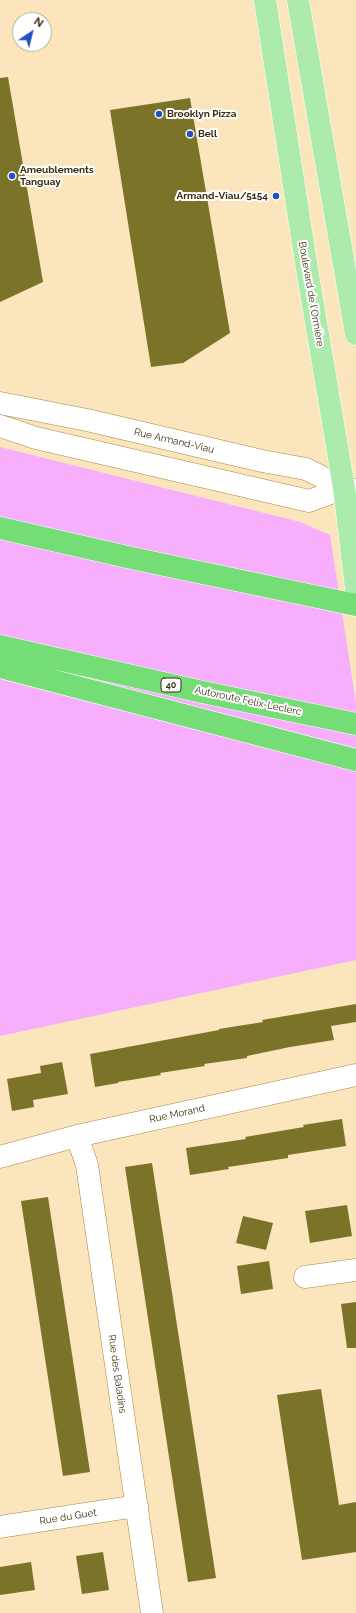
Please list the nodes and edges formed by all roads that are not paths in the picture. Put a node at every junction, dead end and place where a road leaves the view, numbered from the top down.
1 (265, 0) edge
2 (298, 0) edge
3 (356, 334) edge
4 (0, 403) edge
5 (0, 426) edge
6 (350, 489) edge
7 (0, 528) edge
8 (356, 588) edge
9 (356, 605) edge
10 (0, 646) edge
11 (0, 668) edge
12 (349, 723) edge
13 (346, 758) edge
14 (356, 1075) edge
15 (77, 1136) junction
16 (0, 1157) edge
17 (356, 1270) edge
18 (305, 1277) dead end
19 (137, 1506) junction
20 (0, 1527) edge
21 (152, 1613) edge

1 - 6 main road, Boulevard de l'Ormière
2 - 3 main road
4 - 6 street, Rue Armand-Viau
5 - 6 street
6 - 8 main road, Boulevard de l'Ormière
7 - 9 highway
10 - 12 highway, Autoroute Félix-Leclerc / 40
11 - 13 highway
14 - 15 street, Rue Morand
15 - 16 street, Rue Morand
15 - 19 street, Rue des Baladins
17 - 18 street
19 - 20 street, Rue du Guet
19 - 21 street, Rue des Baladins

